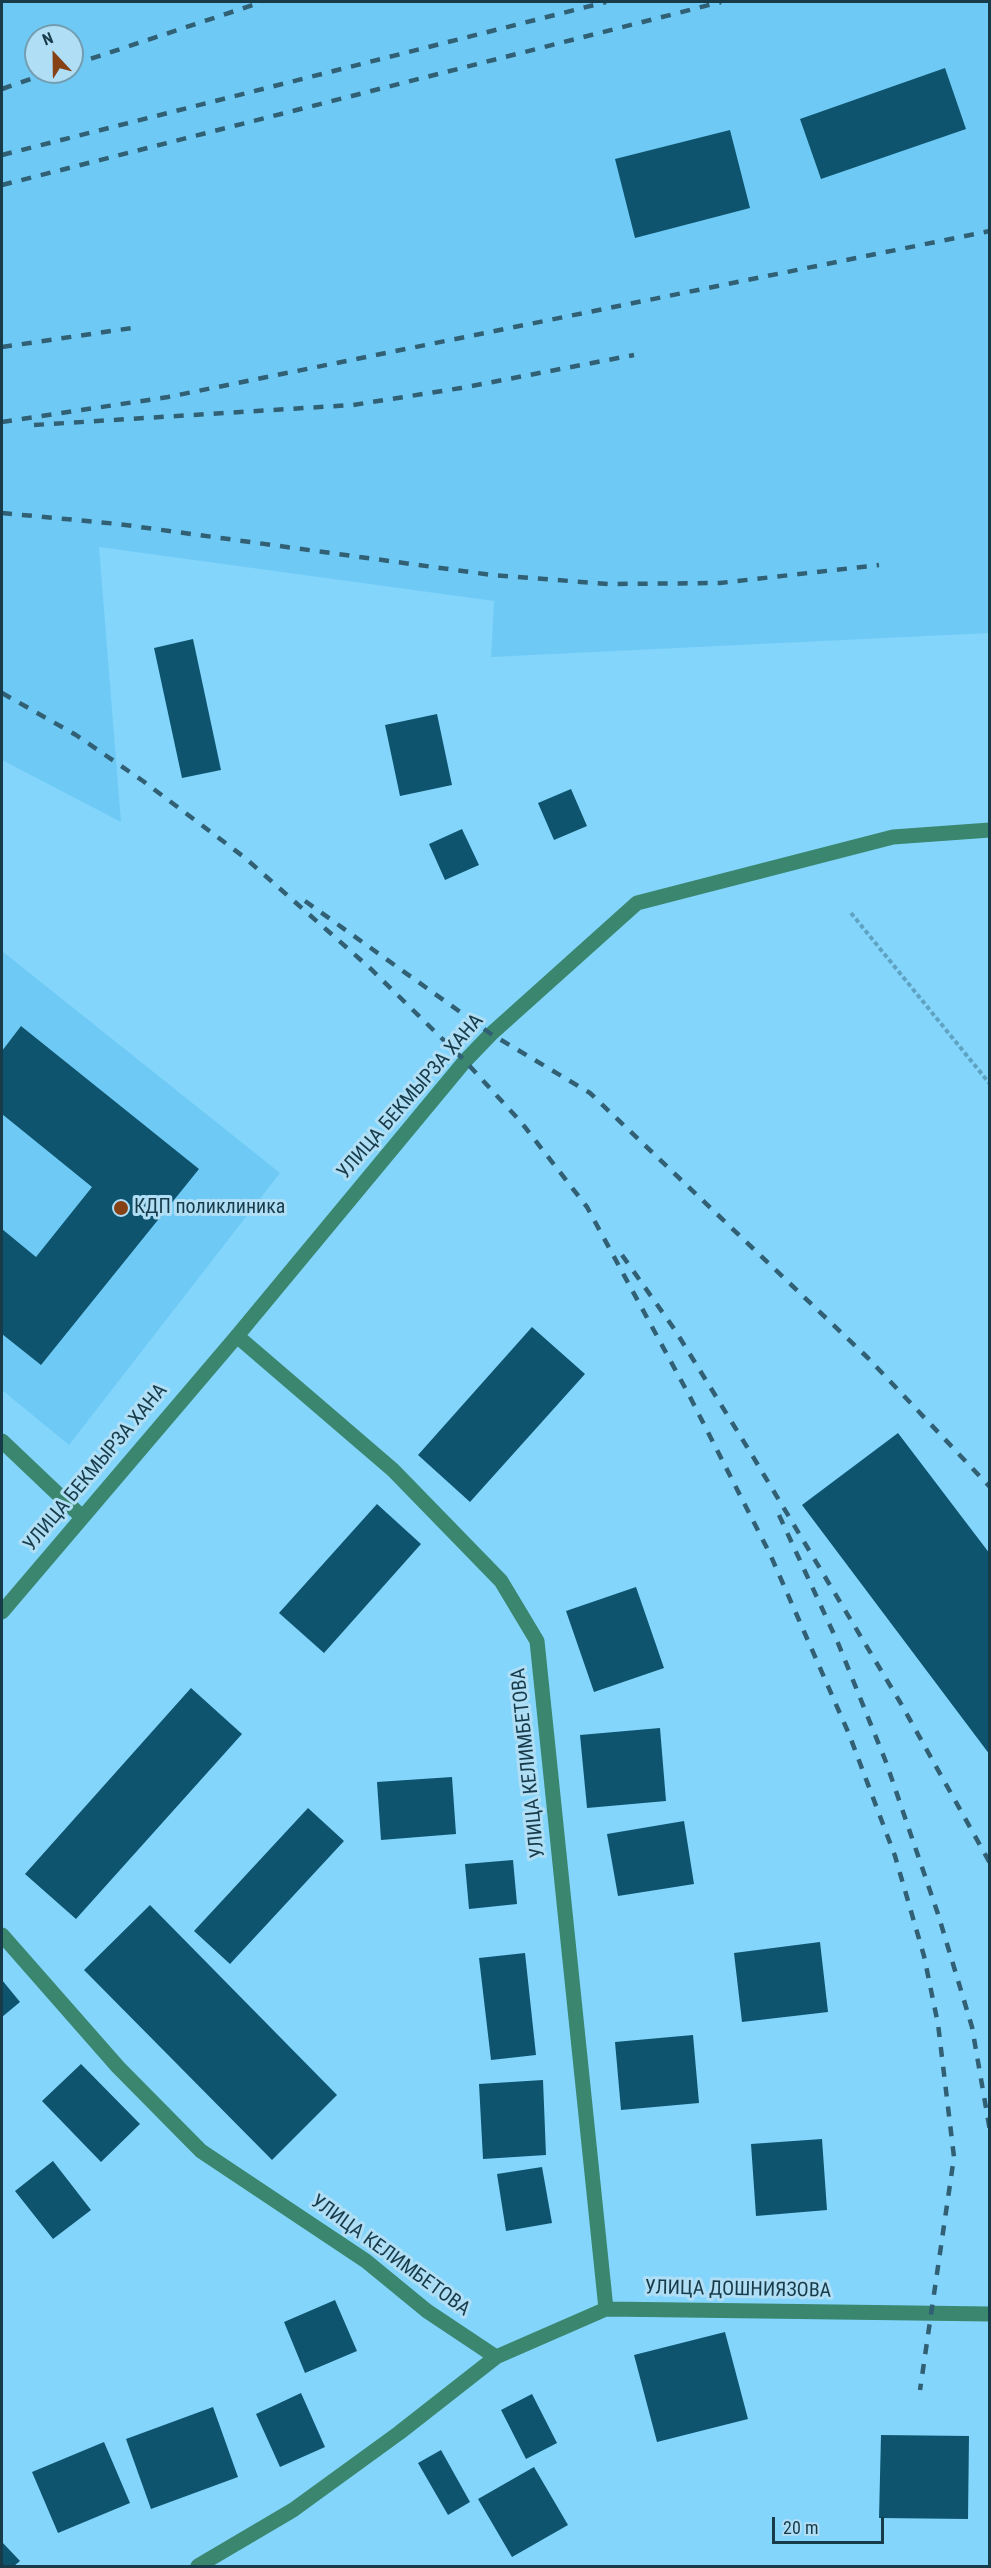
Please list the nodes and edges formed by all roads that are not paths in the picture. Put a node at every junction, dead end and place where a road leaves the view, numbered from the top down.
1 (990, 830) edge
2 (237, 1336) junction
3 (2, 1441) edge
4 (82, 1517) junction
5 (2, 1612) edge
6 (2, 1935) edge
7 (606, 2309) junction
8 (990, 2314) edge
9 (496, 2357) junction
10 (198, 2566) edge

1 - 2 street, УЛИЦА БЕКМЫРЗА ХАНА
2 - 4 street, УЛИЦА БЕКМЫРЗА ХАНА
2 - 7 street, УЛИЦА КЕЛИМБЕТОВА
3 - 4 street
4 - 5 street, УЛИЦА БЕКМЫРЗА ХАНА
6 - 9 street, УЛИЦА КЕЛИМБЕТОВА
7 - 8 street, УЛИЦА ДОШНИЯЗОВА
7 - 9 street, УЛИЦА ДОШНИЯЗОВА
9 - 10 street

